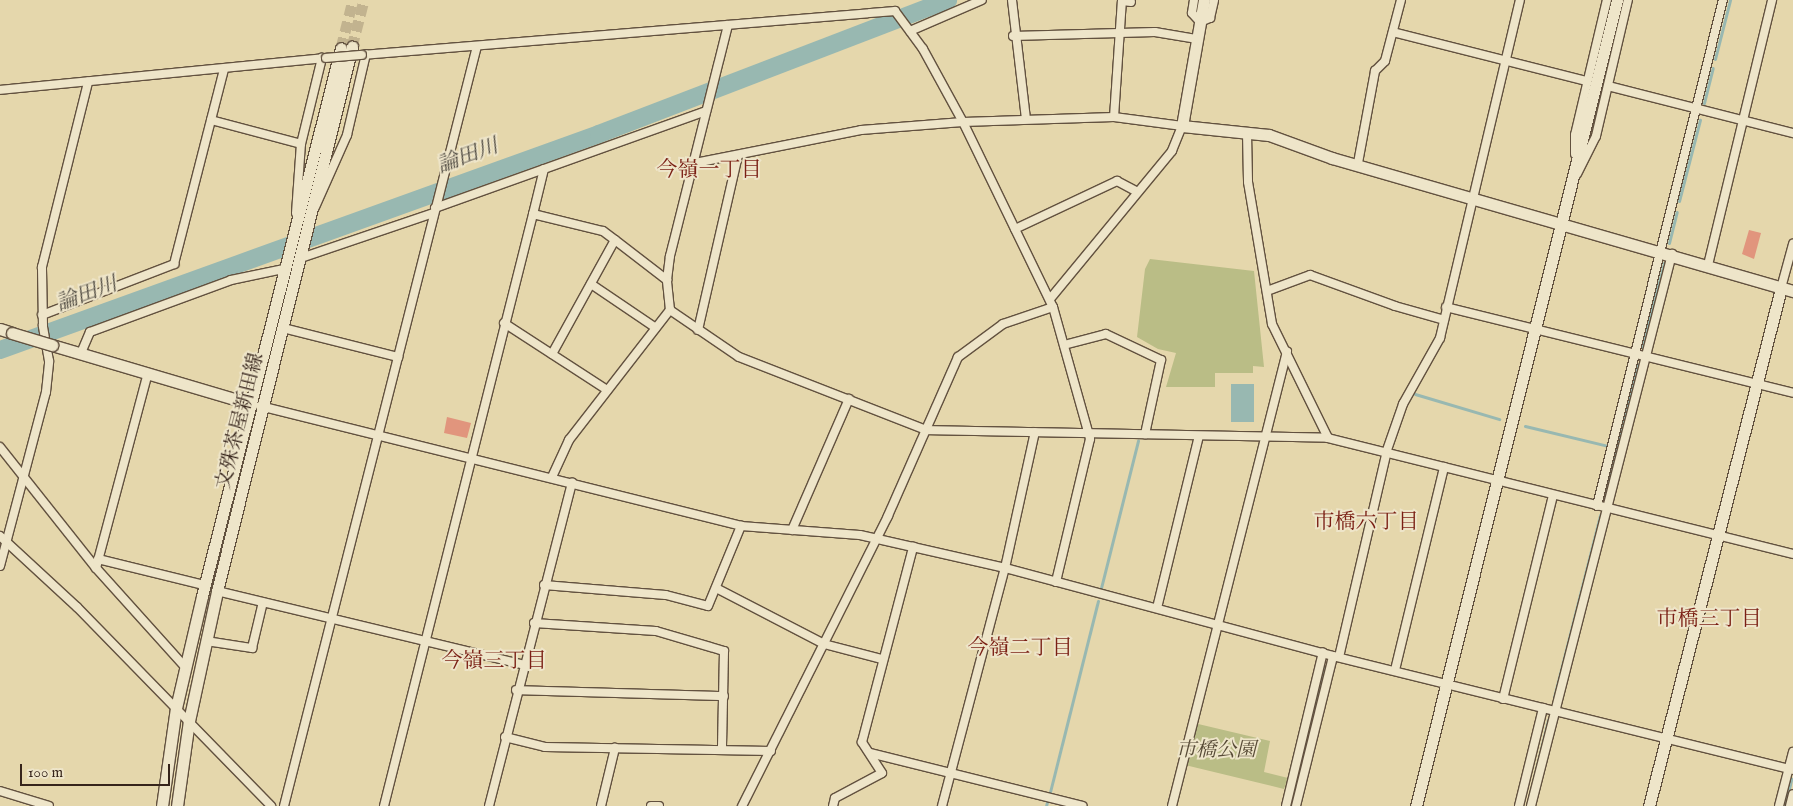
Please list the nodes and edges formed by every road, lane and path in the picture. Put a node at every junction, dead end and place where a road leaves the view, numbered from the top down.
1 (982, 0) edge
2 (1012, 0) edge
3 (1194, 0) edge
4 (1204, 0) edge
5 (1214, 0) edge
6 (1400, 0) edge
7 (1520, 0) edge
8 (1607, 0) edge
9 (1617, 0) edge
10 (1628, 0) edge
11 (1723, 0) edge
12 (1772, 0) edge
13 (1131, 2) dead end
14 (1200, 22) junction
15 (728, 25) junction
16 (910, 31) junction
17 (1120, 32) junction
18 (1393, 32) junction
19 (1014, 36) junction
20 (1197, 39) junction
21 (477, 46) junction
22 (364, 55) junction
23 (324, 58) junction
24 (1505, 60) junction
25 (224, 69) junction
26 (1587, 81) junction
27 (88, 82) junction
28 (1608, 86) junction
29 (0, 90) edge
30 (707, 108) junction
31 (1696, 109) junction
32 (1114, 117) junction
33 (1026, 119) junction
34 (211, 120) junction
35 (1744, 121) junction
36 (963, 122) junction
37 (1182, 126) junction
38 (1247, 133) junction
39 (1793, 133) edge
40 (301, 144) junction
41 (738, 156) junction
42 (695, 163) junction
43 (1358, 163) junction
44 (544, 169) junction
45 (1576, 178) junction
46 (1136, 191) junction
47 (1471, 196) junction
48 (434, 210) junction
49 (533, 214) junction
50 (309, 221) junction
51 (1562, 221) junction
52 (295, 224) junction
53 (1015, 229) junction
54 (615, 240) junction
55 (1793, 244) edge
56 (1666, 253) junction
57 (301, 256) junction
58 (285, 265) junction
59 (1708, 265) junction
60 (667, 280) junction
61 (591, 284) junction
62 (1781, 288) junction
63 (1267, 291) junction
64 (1793, 291) edge
65 (1050, 299) junction
66 (1053, 307) junction
67 (1446, 307) junction
68 (670, 310) junction
69 (42, 315) junction
70 (1444, 320) junction
71 (504, 323) junction
72 (283, 328) junction
73 (656, 328) junction
74 (1538, 328) junction
75 (0, 330) edge
76 (698, 330) junction
77 (1064, 344) junction
78 (1286, 351) junction
79 (1634, 353) junction
80 (81, 354) junction
81 (552, 354) junction
82 (1646, 355) junction
83 (398, 357) junction
84 (148, 374) junction
85 (1757, 384) junction
86 (607, 390) junction
87 (1793, 393) edge
88 (849, 399) junction
89 (248, 403) junction
90 (263, 407) junction
91 (926, 430) junction
92 (1035, 432) junction
93 (1089, 433) junction
94 (1146, 434) junction
95 (379, 435) junction
96 (1199, 436) junction
97 (1264, 437) junction
98 (1328, 438) junction
99 (0, 447) edge
100 (1387, 450) junction
101 (471, 458) junction
102 (1444, 467) junction
103 (24, 475) junction
104 (552, 477) junction
105 (1499, 481) junction
106 (572, 482) junction
107 (1553, 495) junction
108 (1597, 506) junction
109 (1607, 508) junction
110 (741, 526) junction
111 (792, 530) junction
112 (1718, 535) junction
113 (3, 538) edge
114 (878, 538) junction
115 (913, 547) junction
116 (1793, 554) edge
117 (98, 559) junction
118 (0, 566) edge
119 (96, 568) junction
120 (1004, 568) junction
121 (1056, 582) junction
122 (204, 585) junction
123 (544, 585) junction
124 (716, 588) junction
125 (216, 591) junction
126 (263, 602) junction
127 (1157, 608) junction
128 (331, 618) junction
129 (534, 624) junction
130 (1218, 625) junction
131 (206, 640) junction
132 (426, 641) junction
133 (824, 644) junction
134 (1323, 652) junction
135 (1336, 656) junction
136 (882, 659) junction
137 (522, 664) junction
138 (186, 667) junction
139 (1395, 670) junction
140 (1447, 684) junction
141 (516, 690) junction
142 (724, 696) junction
143 (1503, 698) junction
144 (176, 708) junction
145 (1543, 708) junction
146 (1556, 711) junction
147 (189, 721) junction
148 (505, 737) junction
149 (1666, 739) junction
150 (615, 748) junction
151 (722, 750) junction
152 (771, 751) junction
153 (1793, 752) edge
154 (870, 754) junction
155 (1791, 769) edge
156 (950, 773) junction
157 (0, 793) edge
158 (1793, 794) edge
159 (49, 806) edge
160 (162, 806) edge
161 (177, 806) edge
162 (271, 806) edge
163 (284, 806) edge
164 (384, 806) edge
165 (489, 806) edge
166 (601, 806) edge
167 (651, 806) edge
168 (659, 806) edge
169 (742, 806) edge
170 (833, 806) edge
171 (942, 806) edge
172 (1083, 806) edge
173 (1172, 806) edge
174 (1286, 806) edge
175 (1296, 806) edge
176 (1416, 806) edge
177 (1519, 806) edge
178 (1532, 806) edge
179 (1649, 806) edge
180 (1779, 806) edge
181 (1790, 806) edge

1 - 16 street
2 - 19 street
3 - 14 street
4 - 14 street
5 - 14 street
6 - 18 street
7 - 24 street
8 - 26 street
9 - 45 street
10 - 28 street
11 - 31 street
12 - 35 street
13 - 17 street
14 - 20 street
15 - 16 street
15 - 21 street
15 - 30 street
16 - 36 street
17 - 19 street
17 - 20 street
17 - 32 street
18 - 24 street
18 - 43 street
19 - 33 street
20 - 37 street
21 - 22 street
21 - 48 street
22 - 23 street, bridge
22 - 50 street
23 - 25 street
23 - 40 street
24 - 26 street
24 - 47 street
25 - 27 street
25 - 34 street
26 - 45 street
27 - 29 street
27 - 69 street
28 - 31 street
28 - 45 street
30 - 42 street
30 - 44 street
31 - 35 street
31 - 56 street
32 - 33 street
32 - 37 street
33 - 36 street
34 - 40 street
34 - 69 street
35 - 39 street
35 - 59 street
36 - 41 street
36 - 53 street
37 - 38 street
37 - 46 street
38 - 43 street
38 - 63 street
40 - 52 street
41 - 42 street
41 - 76 street
42 - 60 street
43 - 47 street
44 - 48 street
44 - 49 street
45 - 51 street
46 - 53 street
46 - 65 street
47 - 51 street
47 - 67 street
48 - 57 street
48 - 83 street
49 - 54 street
49 - 71 street
50 - 52 street, 文殊茶屋新田線
50 - 57 street, 文殊茶屋新田線
51 - 56 street
51 - 74 street
52 - 58 street, 文殊茶屋新田線
53 - 65 street
54 - 60 street
54 - 61 street
55 - 62 street
56 - 59 street
56 - 79 street
56 - 82 street
57 - 72 street, 文殊茶屋新田線
58 - 80 street
58 - 89 street, 文殊茶屋新田線
59 - 62 street
60 - 68 street
61 - 73 street
61 - 81 street
62 - 64 street
62 - 85 street
63 - 70 street
63 - 78 street
65 - 66 street
66 - 77 street
66 - 91 street
67 - 70 street
67 - 74 street
68 - 73 street
68 - 76 street
69 - 103 street
70 - 100 street
71 - 81 street
71 - 101 street
72 - 83 street
72 - 90 street, 文殊茶屋新田線
73 - 86 street
74 - 79 street
74 - 105 street
75 - 80 street, bridge
76 - 88 street
77 - 93 street
77 - 94 street
78 - 97 street
78 - 98 street
79 - 82 street
79 - 108 street
80 - 84 street
81 - 86 street
82 - 85 street
82 - 109 street
83 - 95 street
84 - 89 street
84 - 117 street
85 - 87 street
85 - 112 street
86 - 104 street
88 - 91 street
88 - 111 street
89 - 90 street
89 - 122 street, 文殊茶屋新田線
90 - 95 street
90 - 125 street, 文殊茶屋新田線
91 - 92 street
91 - 114 street
92 - 93 street
92 - 120 street
93 - 94 street
93 - 121 street
94 - 96 street
95 - 101 street
95 - 128 street
96 - 97 street
96 - 127 street
97 - 98 street
97 - 130 street
98 - 100 street
99 - 103 street
100 - 102 street
100 - 135 street
101 - 104 street
101 - 132 street
102 - 105 street
102 - 139 street
103 - 113 street
103 - 119 street
104 - 106 street
105 - 107 street
105 - 140 street
106 - 110 street
106 - 123 street
107 - 108 street
107 - 143 street
108 - 109 street
109 - 112 street
109 - 146 street
110 - 111 street
110 - 124 street
111 - 114 street
112 - 116 street
112 - 149 street
113 - 118 street
113 - 144 street
114 - 115 street
114 - 133 street
115 - 120 street
115 - 136 street
117 - 119 street
117 - 122 street
119 - 138 street
120 - 121 street
120 - 156 street
121 - 127 street
122 - 138 street, 文殊茶屋新田線
123 - 124 street
123 - 129 street
124 - 133 street
125 - 126 street
125 - 131 street, 文殊茶屋新田線
126 - 128 street
126 - 131 street
127 - 130 street
128 - 132 street
128 - 163 street
129 - 137 street
129 - 142 street
130 - 134 street
130 - 173 street
131 - 147 street, 文殊茶屋新田線
132 - 137 street
132 - 164 street
133 - 136 street
133 - 152 street
134 - 135 street
134 - 174 street
135 - 139 street
135 - 175 street
136 - 154 street
137 - 141 street
138 - 144 street, 文殊茶屋新田線
139 - 140 street
140 - 143 street
140 - 176 street
141 - 142 street
141 - 148 street
142 - 151 street
143 - 145 street
144 - 147 street
144 - 160 street, 文殊茶屋新田線
145 - 146 street
145 - 177 street
146 - 149 street
146 - 178 street
147 - 161 street, 文殊茶屋新田線
147 - 162 street
148 - 150 street
148 - 165 street
149 - 155 street
149 - 179 street
150 - 151 street
150 - 166 street
151 - 152 street
152 - 169 street
153 - 155 street
154 - 156 street
154 - 170 street
155 - 180 street
156 - 171 street
156 - 172 street
157 - 159 street
158 - 181 street
167 - 168 street

